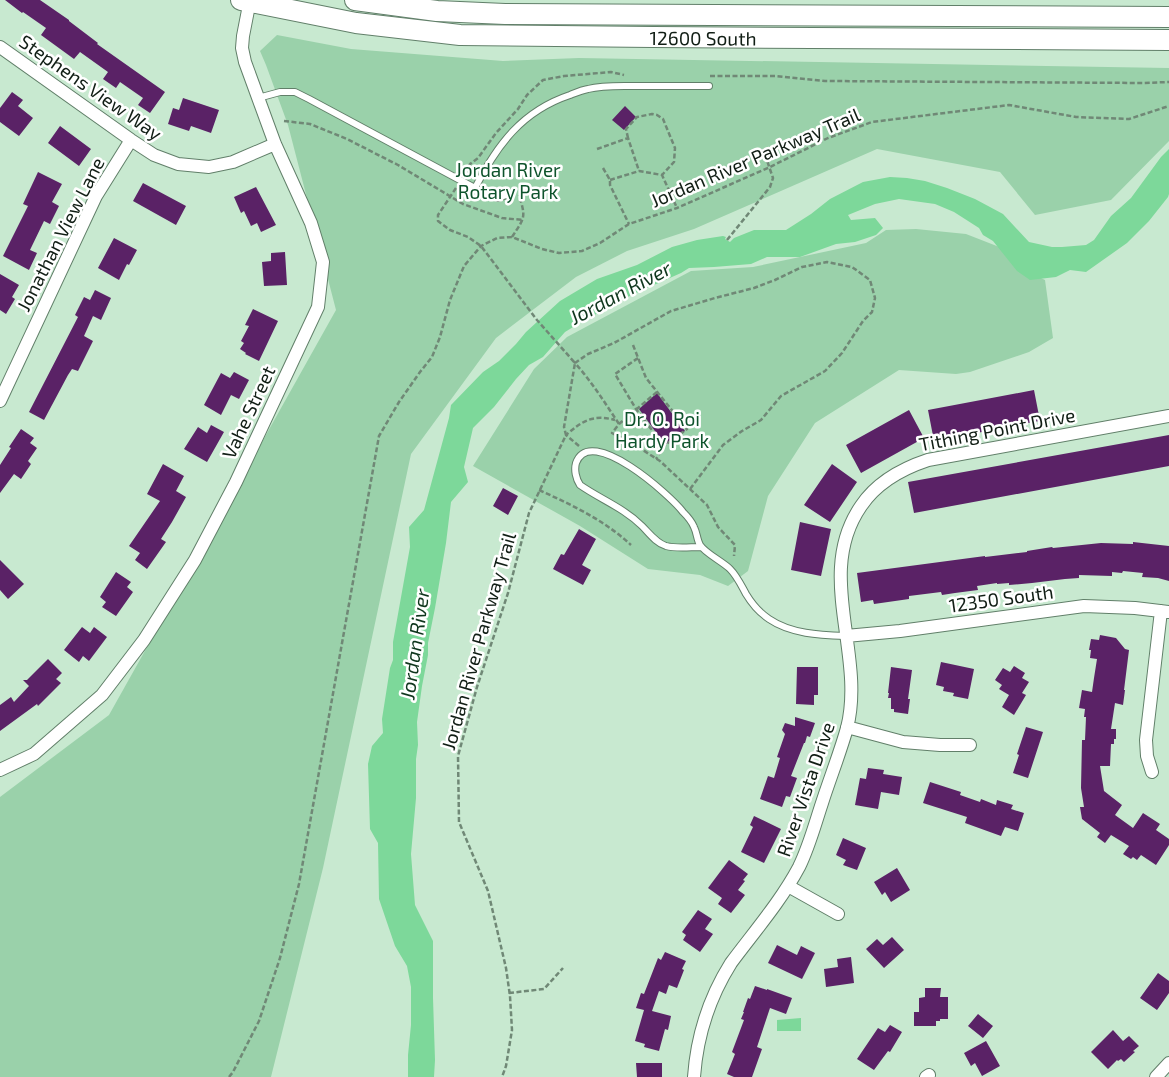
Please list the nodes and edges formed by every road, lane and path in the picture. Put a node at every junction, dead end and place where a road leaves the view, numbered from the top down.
1 (355, 0) edge
2 (247, 1) edge
3 (1169, 18) edge
4 (1169, 40) edge
5 (0, 47) edge
6 (624, 75) dead end
7 (709, 76) dead end
8 (1169, 82) edge
9 (710, 86) dead end
10 (258, 98) junction
11 (1169, 106) edge
12 (284, 121) dead end
13 (628, 138) junction
14 (131, 140) junction
15 (275, 144) junction
16 (597, 149) dead end
17 (763, 149) dead end
18 (770, 167) junction
19 (603, 168) dead end
20 (639, 172) junction
21 (662, 175) junction
22 (610, 180) junction
23 (460, 181) junction
24 (474, 188) junction
25 (518, 192) dead end
26 (509, 194) dead end
27 (450, 197) junction
28 (677, 208) junction
29 (523, 220) junction
30 (629, 224) junction
31 (512, 237) junction
32 (727, 240) dead end
33 (481, 246) junction
34 (633, 344) dead end
35 (638, 358) junction
36 (574, 363) junction
37 (657, 392) junction
38 (0, 401) edge
39 (636, 409) junction
40 (1169, 416) edge
41 (616, 420) junction
42 (619, 424) junction
43 (566, 435) junction
44 (664, 446) junction
45 (584, 454) junction
46 (656, 459) junction
47 (690, 489) junction
48 (540, 490) junction
49 (631, 545) dead end
50 (701, 547) junction
51 (734, 556) dead end
52 (1165, 612) edge
53 (846, 636) junction
54 (847, 727) junction
55 (970, 745) dead end
56 (0, 770) edge
57 (1152, 772) dead end
58 (788, 886) junction
59 (838, 914) dead end
60 (563, 968) dead end
61 (510, 993) junction
62 (1169, 1063) edge
63 (229, 1077) edge
64 (502, 1077) edge
65 (694, 1077) edge
66 (1156, 1077) edge

1 - 3 main road, 12600 South
2 - 4 main road, 12600 South
2 - 10 street, Vahe Street
5 - 14 street, Stephens View Way
6 - 23 path
7 - 8 path
9 - 24 lane
10 - 15 street, Vahe Street
10 - 23 lane
11 - 18 path, Jordan River Parkway Trail
12 - 27 path
13 - 16 path
13 - 20 path
13 - 21 path
14 - 15 street, Stephens View Way
14 - 38 street, Jonathan View Lane
15 - 56 street, Vahe Street
17 - 18 path
18 - 28 path, Jordan River Parkway Trail
18 - 32 path
19 - 22 path
20 - 21 path
20 - 22 path
21 - 28 path
22 - 30 path
23 - 24 lane
23 - 27 path
24 - 26 lane
25 - 29 path
27 - 29 path
27 - 33 path
28 - 30 path, Jordan River Parkway Trail
29 - 31 path
30 - 31 path, Jordan River Parkway Trail
31 - 33 path
33 - 36 path
33 - 63 path
34 - 35 path
35 - 37 path
35 - 39 path
36 - 41 path
36 - 43 path, Jordan River Parkway Trail
36 - 47 path
37 - 39 path
37 - 44 path
39 - 42 path
39 - 44 path
40 - 53 street, Tithing Point Drive
41 - 42 path
41 - 43 path
42 - 46 path
43 - 45 path
43 - 48 path, Jordan River Parkway Trail
44 - 46 path
45 - 50 lane
45 - 50 lane
46 - 47 path
47 - 51 path
48 - 49 path
48 - 61 path, Jordan River Parkway Trail
50 - 53 lane
52 - 53 street, 12350 South
52 - 57 street
53 - 54 street, River Vista Drive
54 - 55 street
54 - 58 street, River Vista Drive
58 - 59 street
58 - 65 street, River Vista Drive
60 - 61 path
61 - 64 path, Jordan River Parkway Trail
62 - 66 street

